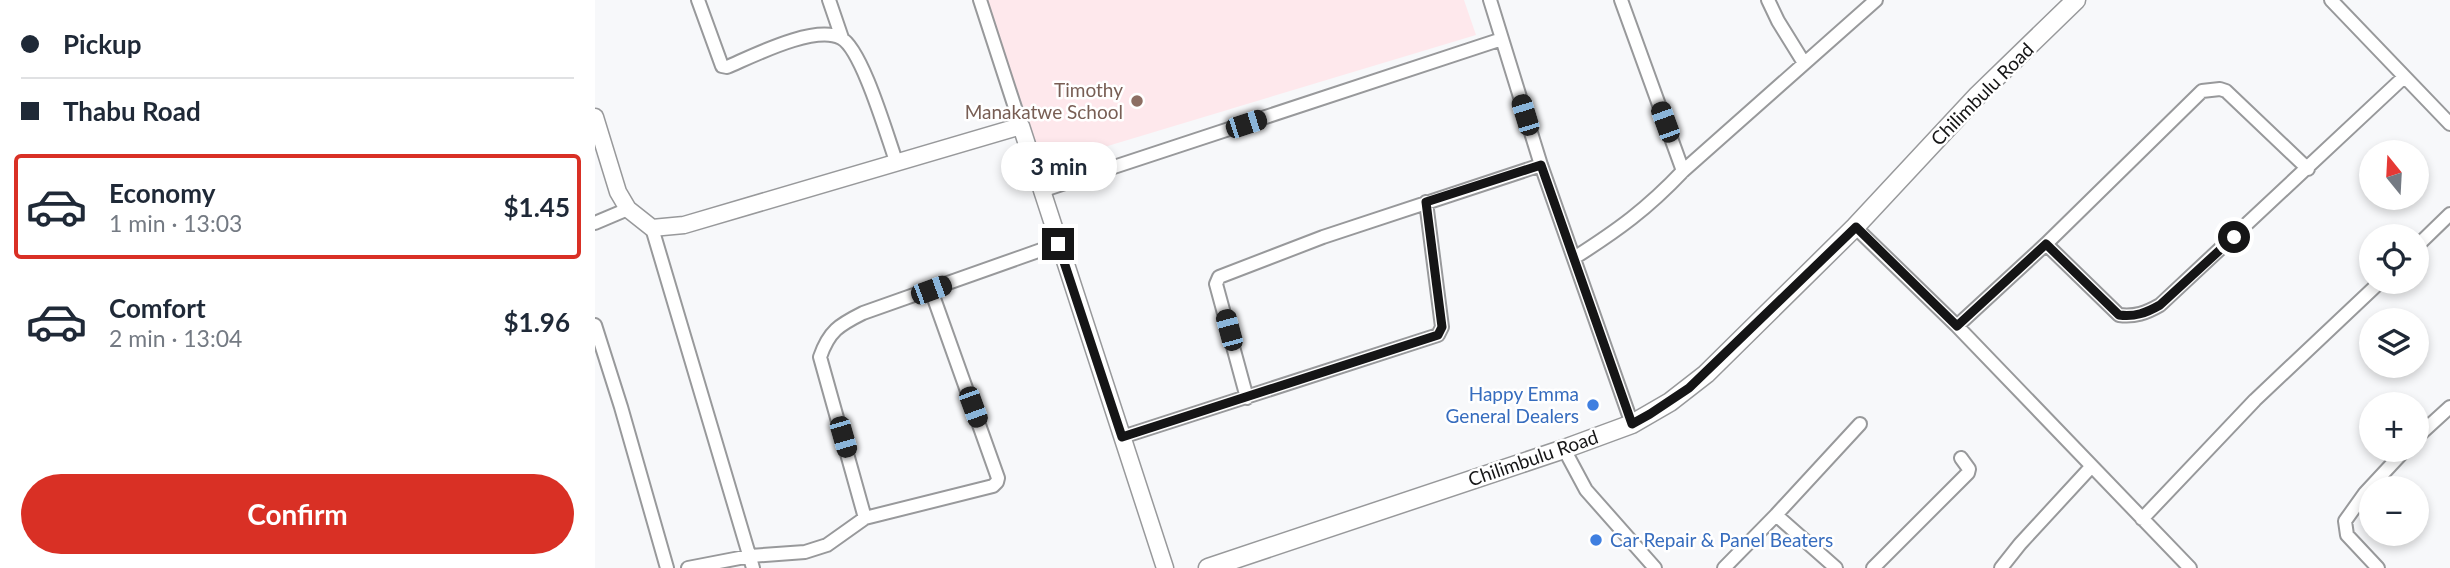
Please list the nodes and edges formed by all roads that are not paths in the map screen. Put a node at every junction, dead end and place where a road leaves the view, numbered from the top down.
1 (698, 0) edge
2 (829, 0) edge
3 (980, 0) edge
4 (1490, 0) edge
5 (1621, 0) edge
6 (1768, 0) edge
7 (1876, 0) edge
8 (2076, 0) edge
9 (2331, 0) edge
10 (842, 38) junction
11 (1502, 39) junction
12 (1804, 63) junction
13 (2405, 78) junction
14 (595, 117) edge
15 (2450, 124) edge
16 (1021, 126) junction
17 (897, 161) junction
18 (1541, 165) junction
19 (2308, 169) junction
20 (1683, 171) junction
21 (1041, 191) junction
22 (1426, 202) junction
23 (628, 209) junction
24 (2450, 214) edge
25 (595, 223) edge
26 (1856, 227) junction
27 (652, 228) junction
28 (2429, 234) edge
29 (1058, 244) junction
30 (2046, 244) junction
31 (1574, 258) junction
32 (931, 290) junction
33 (2367, 294) edge
34 (595, 325) edge
35 (1957, 326) junction
36 (1247, 398) junction
37 (2450, 407) edge
38 (1632, 424) junction
39 (1860, 424) dead end
40 (2429, 426) edge
41 (1122, 437) junction
42 (1564, 449) junction
43 (1961, 458) dead end
44 (2394, 462) edge
45 (2091, 467) junction
46 (1776, 515) junction
47 (865, 518) junction
48 (2142, 519) junction
49 (751, 562) edge
50 (2185, 566) edge
51 (667, 568) edge
52 (688, 568) edge
53 (1165, 568) edge
54 (1208, 568) edge
55 (1655, 568) edge
56 (1724, 568) edge
57 (1836, 568) edge
58 (1873, 568) edge
59 (2001, 568) edge
60 (2378, 568) edge

1 - 10 street
2 - 10 street
3 - 16 street
4 - 11 street
5 - 20 street
6 - 12 street
7 - 12 street
8 - 26 main road, Chilimbulu Road
9 - 13 street
10 - 17 street
11 - 18 street
11 - 21 street
12 - 20 street
13 - 15 street
13 - 19 street
14 - 23 street
16 - 17 street
16 - 21 street
17 - 27 street
18 - 22 street
18 - 31 street
19 - 30 street
19 - 30 street
20 - 31 street
21 - 29 street
22 - 36 street
22 - 36 street
23 - 25 street
23 - 27 street
24 - 28 street
26 - 35 street
26 - 38 main road, Chilimbulu Road
27 - 49 street
29 - 32 street
29 - 41 street
30 - 35 street
31 - 38 street
32 - 47 street
32 - 47 street
33 - 48 street
34 - 51 street
35 - 45 street
36 - 41 street
37 - 40 street
38 - 42 main road, Chilimbulu Road
39 - 46 street
41 - 53 street
42 - 54 main road, Chilimbulu Road
42 - 55 street
43 - 58 street
44 - 60 street
45 - 48 street
45 - 59 street
46 - 56 street
46 - 57 street
47 - 49 street
48 - 50 street
49 - 52 street

